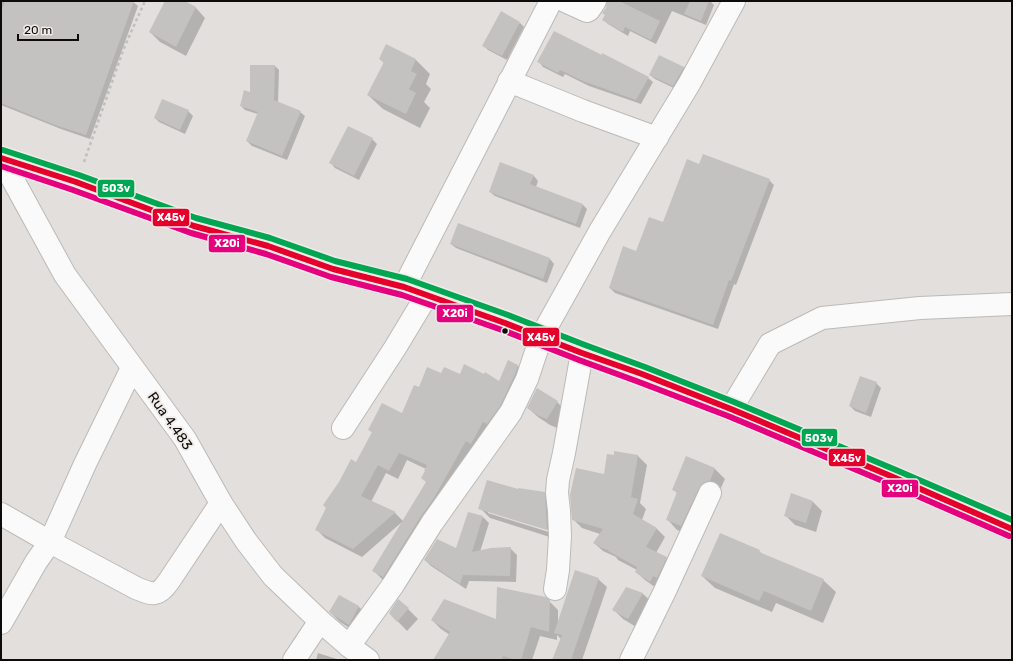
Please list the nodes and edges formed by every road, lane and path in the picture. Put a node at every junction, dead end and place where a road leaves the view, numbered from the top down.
1 (146, 1) edge
2 (551, 1) edge
3 (565, 1) edge
4 (595, 1) edge
5 (734, 1) edge
6 (509, 81) junction
7 (657, 138) junction
8 (1, 158) edge
9 (76, 182) junction
10 (404, 287) junction
11 (428, 295) junction
12 (1012, 304) edge
13 (542, 337) junction
14 (582, 353) junction
15 (132, 368) junction
16 (731, 409) junction
17 (343, 428) dead end
18 (710, 493) dead end
19 (221, 503) junction
20 (1, 514) edge
21 (1012, 529) edge
22 (50, 542) junction
23 (555, 589) dead end
24 (320, 621) junction
25 (1, 623) edge
26 (361, 656) edge
27 (294, 660) edge
28 (631, 660) edge

1 - 9 path
2 - 6 street
3 - 4 street
5 - 7 street
6 - 7 street
6 - 10 street
7 - 13 street
8 - 9 main road
8 - 15 street, Rua 4.483
9 - 10 main road
10 - 11 main road
11 - 13 main road
11 - 17 street
12 - 16 street
13 - 14 main road
13 - 26 street
14 - 16 main road
14 - 23 street
15 - 19 street, Rua 4.483
15 - 22 street
16 - 21 main road
18 - 28 street
19 - 22 street
19 - 24 street, Rua 4.483
20 - 22 street
22 - 25 street
24 - 26 street, Rua 4.483
24 - 27 street

